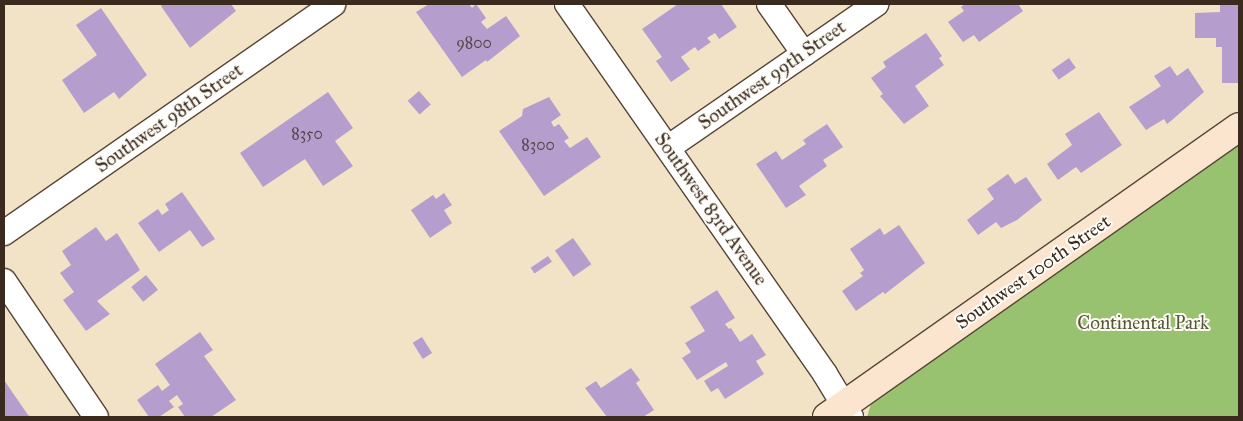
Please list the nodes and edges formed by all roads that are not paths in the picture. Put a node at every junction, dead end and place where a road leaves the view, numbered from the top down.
1 (333, 4) edge
2 (567, 4) edge
3 (769, 4) edge
4 (876, 4) edge
5 (804, 54) junction
6 (1239, 127) edge
7 (669, 147) junction
8 (4, 233) edge
9 (4, 281) edge
10 (841, 413) edge
11 (96, 417) edge

1 - 8 street, Southwest 98th Street
2 - 7 street, Southwest 83rd Avenue
3 - 5 street
4 - 5 street, Southwest 99th Street
5 - 7 street, Southwest 99th Street
6 - 10 street, Southwest 100th Street
7 - 10 street, Southwest 83rd Avenue
9 - 11 street

